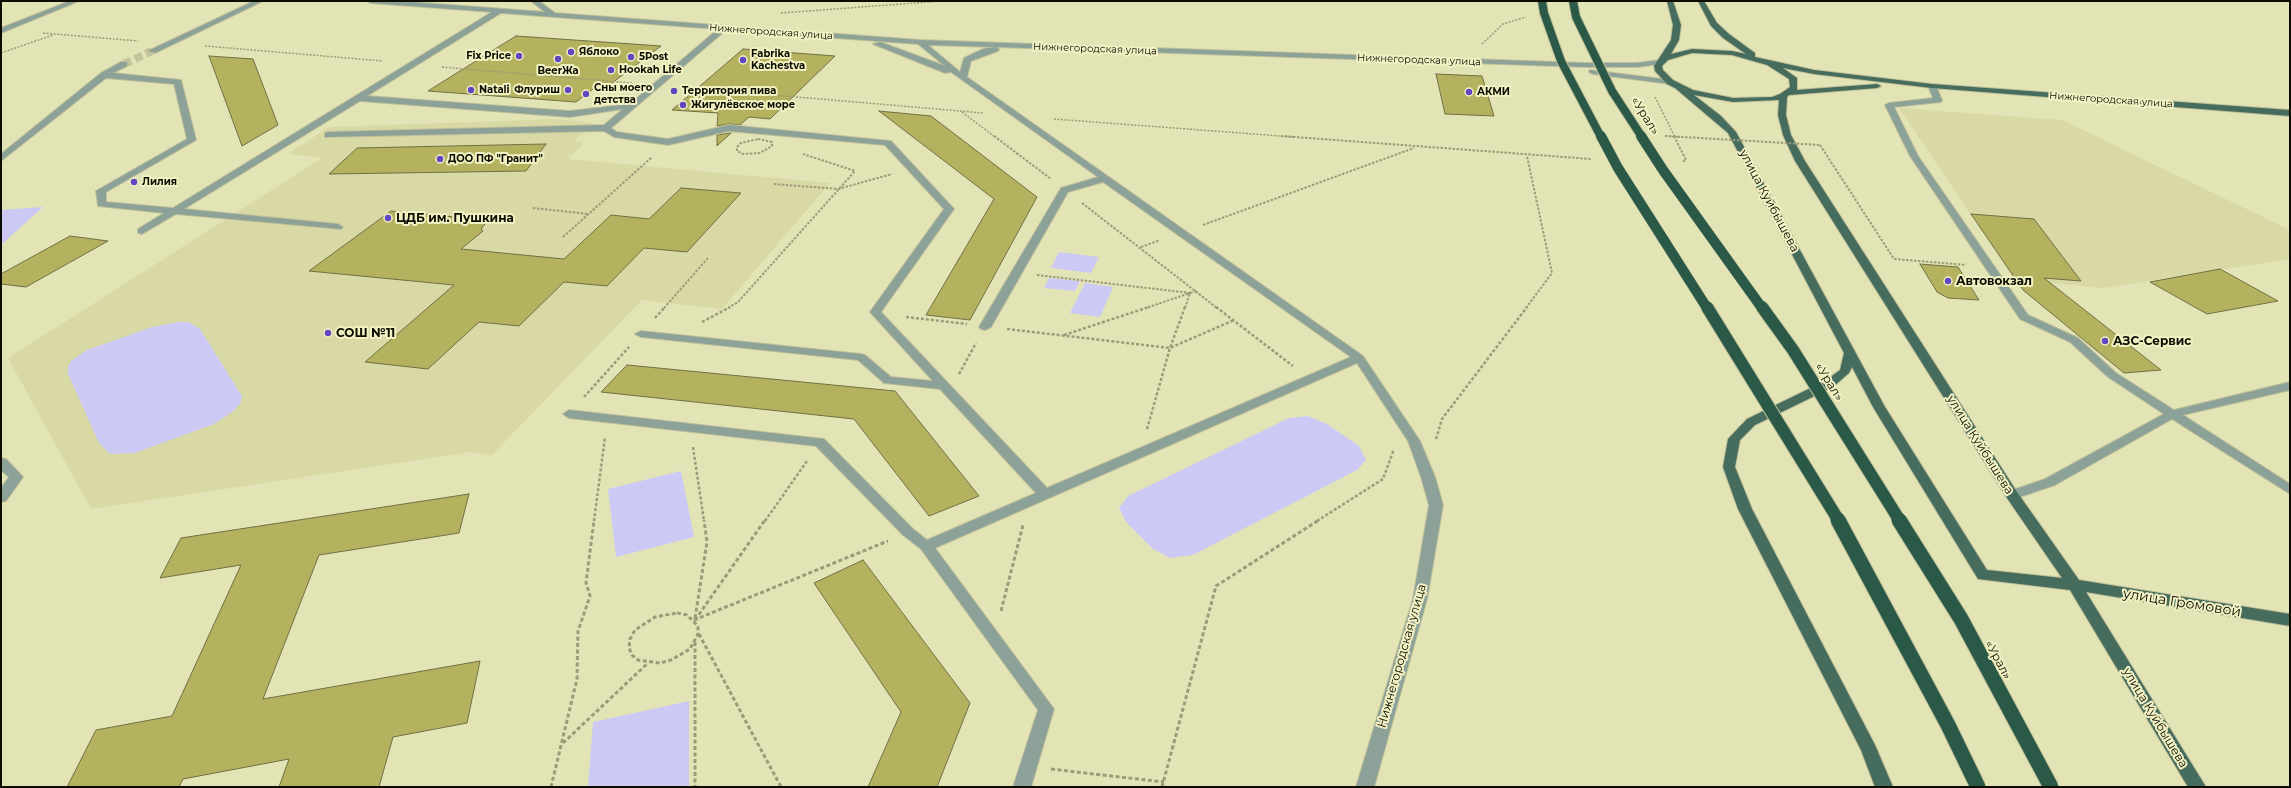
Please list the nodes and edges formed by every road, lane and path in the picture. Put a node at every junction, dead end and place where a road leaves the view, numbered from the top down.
1 (76, 1) edge
2 (260, 1) edge
3 (370, 1) edge
4 (534, 1) edge
5 (942, 1) edge
6 (1542, 1) edge
7 (1573, 1) edge
8 (1670, 1) edge
9 (1701, 1) edge
10 (499, 11) junction
11 (777, 14) dead end
12 (556, 15) junction
13 (724, 28) junction
14 (1, 31) edge
15 (41, 32) dead end
16 (55, 34) junction
17 (844, 37) junction
18 (920, 42) junction
19 (170, 43) junction
20 (1013, 46) junction
21 (152, 51) tunnel mouth
22 (1, 53) edge
23 (1758, 59) junction
24 (1662, 60) junction
25 (1491, 62) junction
26 (1770, 63) junction
27 (124, 64) tunnel mouth
28 (411, 64) junction
29 (104, 75) junction
30 (963, 78) junction
31 (1675, 84) junction
32 (656, 85) junction
33 (1932, 86) junction
34 (1786, 95) junction
35 (358, 98) junction
36 (629, 106) junction
37 (962, 112) junction
38 (2290, 113) edge
39 (1018, 116) junction
40 (606, 128) junction
41 (328, 134) dead end
42 (1660, 136) dead end
43 (668, 142) junction
44 (772, 144) dead end
45 (780, 146) dead end
46 (1416, 147) junction
47 (802, 154) dead end
48 (1528, 156) junction
49 (1, 158) edge
50 (1598, 159) dead end
51 (912, 169) junction
52 (1106, 178) junction
53 (774, 184) dead end
54 (838, 188) junction
55 (1064, 190) junction
56 (533, 208) dead end
57 (174, 211) junction
58 (589, 214) junction
59 (338, 227) dead end
60 (142, 231) dead end
61 (1184, 232) junction
62 (563, 237) dead end
63 (1140, 247) junction
64 (708, 258) dead end
65 (1988, 267) junction
66 (1016, 273) junction
67 (1197, 291) junction
68 (1190, 293) junction
69 (875, 312) junction
70 (1234, 320) junction
71 (699, 324) dead end
72 (985, 327) junction
73 (640, 334) junction
74 (1062, 336) junction
75 (1170, 348) junction
76 (1850, 352) junction
77 (1359, 358) junction
78 (1311, 379) junction
79 (2290, 386) edge
80 (945, 389) junction
81 (569, 414) joint
82 (2173, 414) junction
83 (607, 418) junction
84 (690, 428) junction
85 (1414, 441) junction
86 (820, 442) junction
87 (1139, 454) junction
88 (1, 462) edge
89 (2290, 490) edge
90 (1045, 495) junction
91 (2012, 495) junction
92 (1, 498) edge
93 (1029, 502) junction
94 (908, 532) junction
95 (926, 546) junction
96 (1984, 574) joint
97 (2074, 585) junction
98 (694, 620) junction
99 (2290, 620) edge
100 (698, 634) junction
101 (993, 639) junction
102 (695, 642) junction
103 (649, 663) junction
104 (562, 743) junction
105 (1028, 766) junction
106 (1164, 782) junction
107 (550, 787) edge
108 (695, 787) edge
109 (781, 787) edge
110 (1022, 787) edge
111 (1162, 787) edge
112 (1365, 787) edge
113 (1884, 787) edge
114 (1978, 787) edge
115 (2051, 787) edge
116 (2197, 787) edge

1 - 14 street
2 - 19 street
3 - 10 street
4 - 12 street, Нижнегородская улица
5 - 11 path
6 - 114 highway, bridge
7 - 115 highway, «Урал», bridge
8 - 24 main road
9 - 23 main road
10 - 12 street
10 - 28 street
12 - 13 street, Нижнегородская улица
13 - 17 street, Нижнегородская улица
13 - 32 street
15 - 16 path
16 - 19 path
16 - 22 path
17 - 18 street, Нижнегородская улица
17 - 30 street
18 - 20 street, Нижнегородская улица
18 - 30 street
19 - 21 street
19 - 28 path
20 - 25 street, Нижнегородская улица
20 - 30 street
23 - 24 main road
23 - 26 main road
24 - 25 street, Нижнегородская улица
24 - 31 main road, улица Куйбышева
25 - 31 street
26 - 33 main road, Нижнегородская улица
26 - 34 main road, улица Куйбышева
27 - 29 street
28 - 32 path
28 - 35 street
29 - 49 street
29 - 57 street
30 - 39 street, Нижнегородская улица
31 - 34 main road, Нижнегородская улица
31 - 76 main road, улица Куйбышева
32 - 36 street
32 - 37 path
33 - 34 main road, Нижнегородская улица
33 - 38 main road, Нижнегородская улица
33 - 65 street
34 - 91 main road, улица Куйбышева
35 - 36 street
35 - 57 street
36 - 40 street
37 - 39 path
37 - 55 path
39 - 46 path
39 - 52 street, Нижнегородская улица
40 - 41 street
40 - 43 street
42 - 65 path, bridge
43 - 51 street
43 - 58 path
44 - 45 path
46 - 48 path
46 - 61 path
47 - 54 path
48 - 50 path
48 - 85 path
51 - 54 path
51 - 69 street
52 - 55 street
52 - 61 street, Нижнегородская улица
53 - 54 path
54 - 71 path
55 - 63 path
55 - 66 street
56 - 58 path
57 - 59 street
57 - 60 street
58 - 62 path
61 - 63 path
61 - 77 street, Нижнегородская улица
63 - 67 path
64 - 73 path
65 - 82 street
66 - 68 path
66 - 72 street
67 - 68 path
67 - 70 path
68 - 74 path
68 - 75 path
69 - 72 path
69 - 80 street
70 - 75 path
70 - 78 path
72 - 74 path
72 - 80 path
73 - 80 street
73 - 81 path
74 - 75 path
75 - 87 path
76 - 96 main road, улица Куйбышева
76 - 113 main road
77 - 78 street
77 - 85 street, Нижнегородская улица
78 - 87 street
79 - 82 street
80 - 90 street
81 - 83 street
82 - 89 street
82 - 91 street
83 - 84 street
83 - 104 path
84 - 86 street
84 - 98 path
85 - 106 path
85 - 112 street, Нижнегородская улица
86 - 94 street
86 - 98 path
87 - 90 street
88 - 92 street
90 - 93 street
91 - 97 main road, улица Куйбышева
93 - 95 street
93 - 101 path
94 - 95 street
94 - 98 path
95 - 101 street
96 - 97 main road, улица Громовой
97 - 99 main road, улица Громовой
97 - 116 main road, улица Куйбышева
98 - 100 path
98 - 103 path
100 - 102 path
100 - 109 path
101 - 105 street
102 - 103 path
102 - 108 path
103 - 104 path
104 - 107 path
105 - 106 path
105 - 110 street
106 - 111 path

